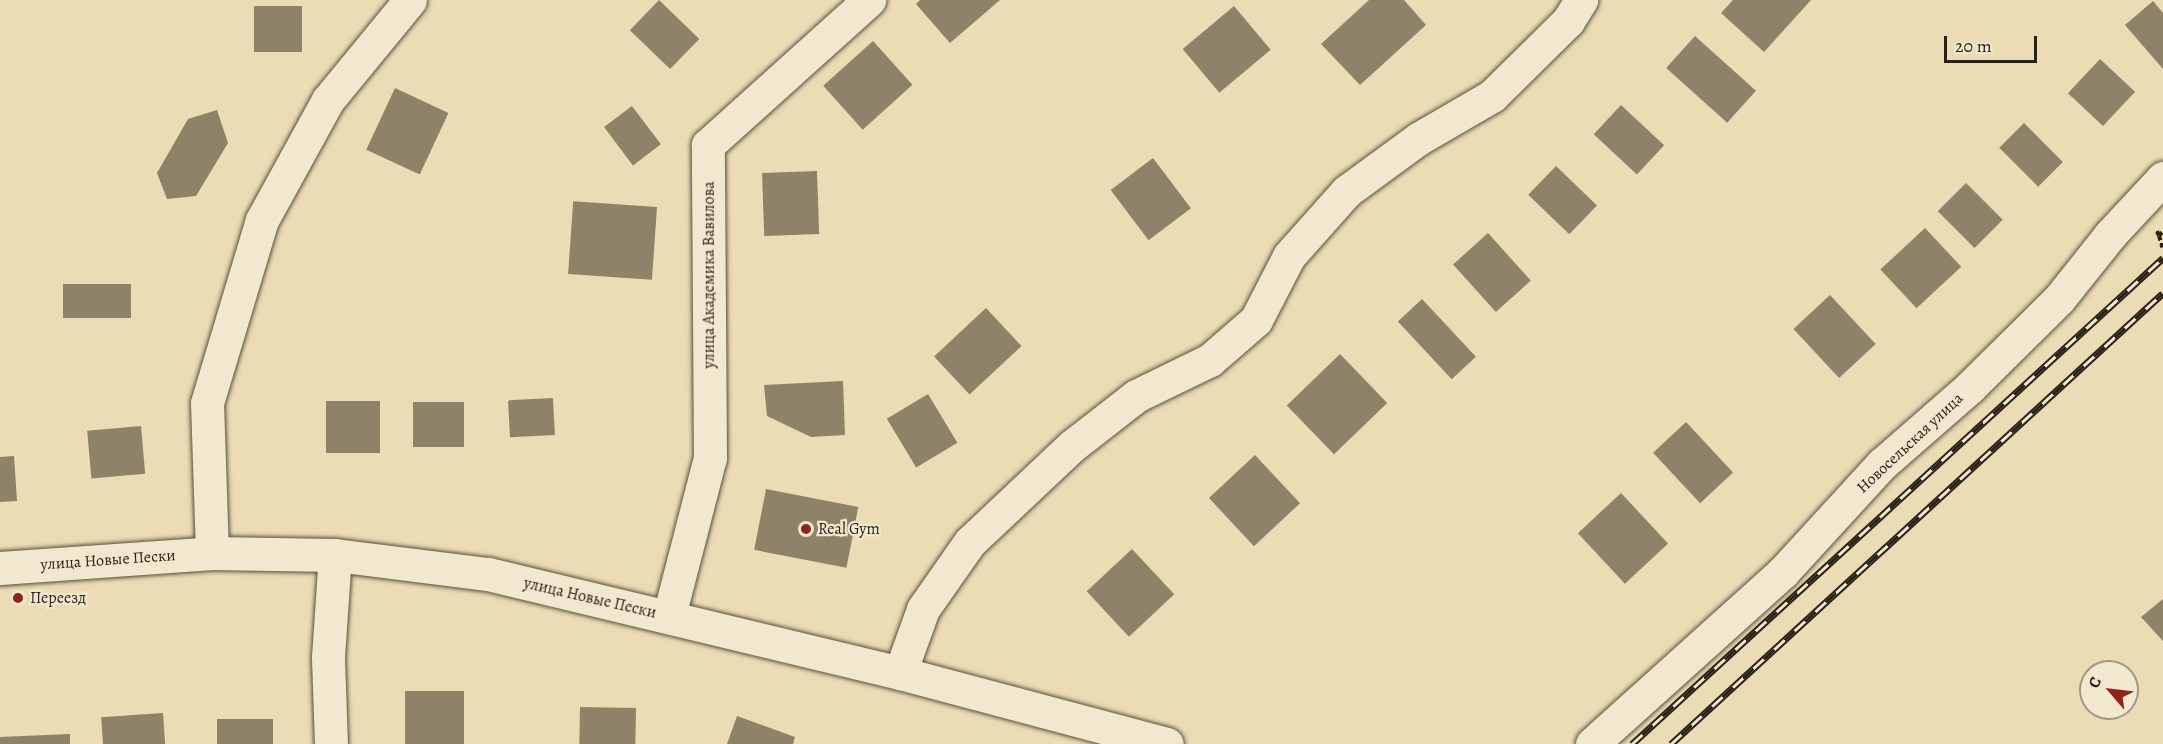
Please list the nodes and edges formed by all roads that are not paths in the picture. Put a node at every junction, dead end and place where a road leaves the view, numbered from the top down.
1 (869, 0) edge
2 (1581, 0) edge
3 (399, 8) edge
4 (2163, 178) edge
5 (212, 553) junction
6 (335, 555) junction
7 (0, 568) edge
8 (669, 616) junction
9 (900, 674) junction
10 (330, 744) edge
11 (1167, 744) edge
12 (1592, 744) edge

1 - 8 street, улица Академика Вавилова
2 - 9 street
3 - 5 street
4 - 12 street, Новосельская улица
5 - 6 street, улица Новые Пески
5 - 7 street, улица Новые Пески
6 - 8 street, улица Новые Пески
6 - 10 street
8 - 9 street, улица Новые Пески
9 - 11 street, улица Новые Пески

